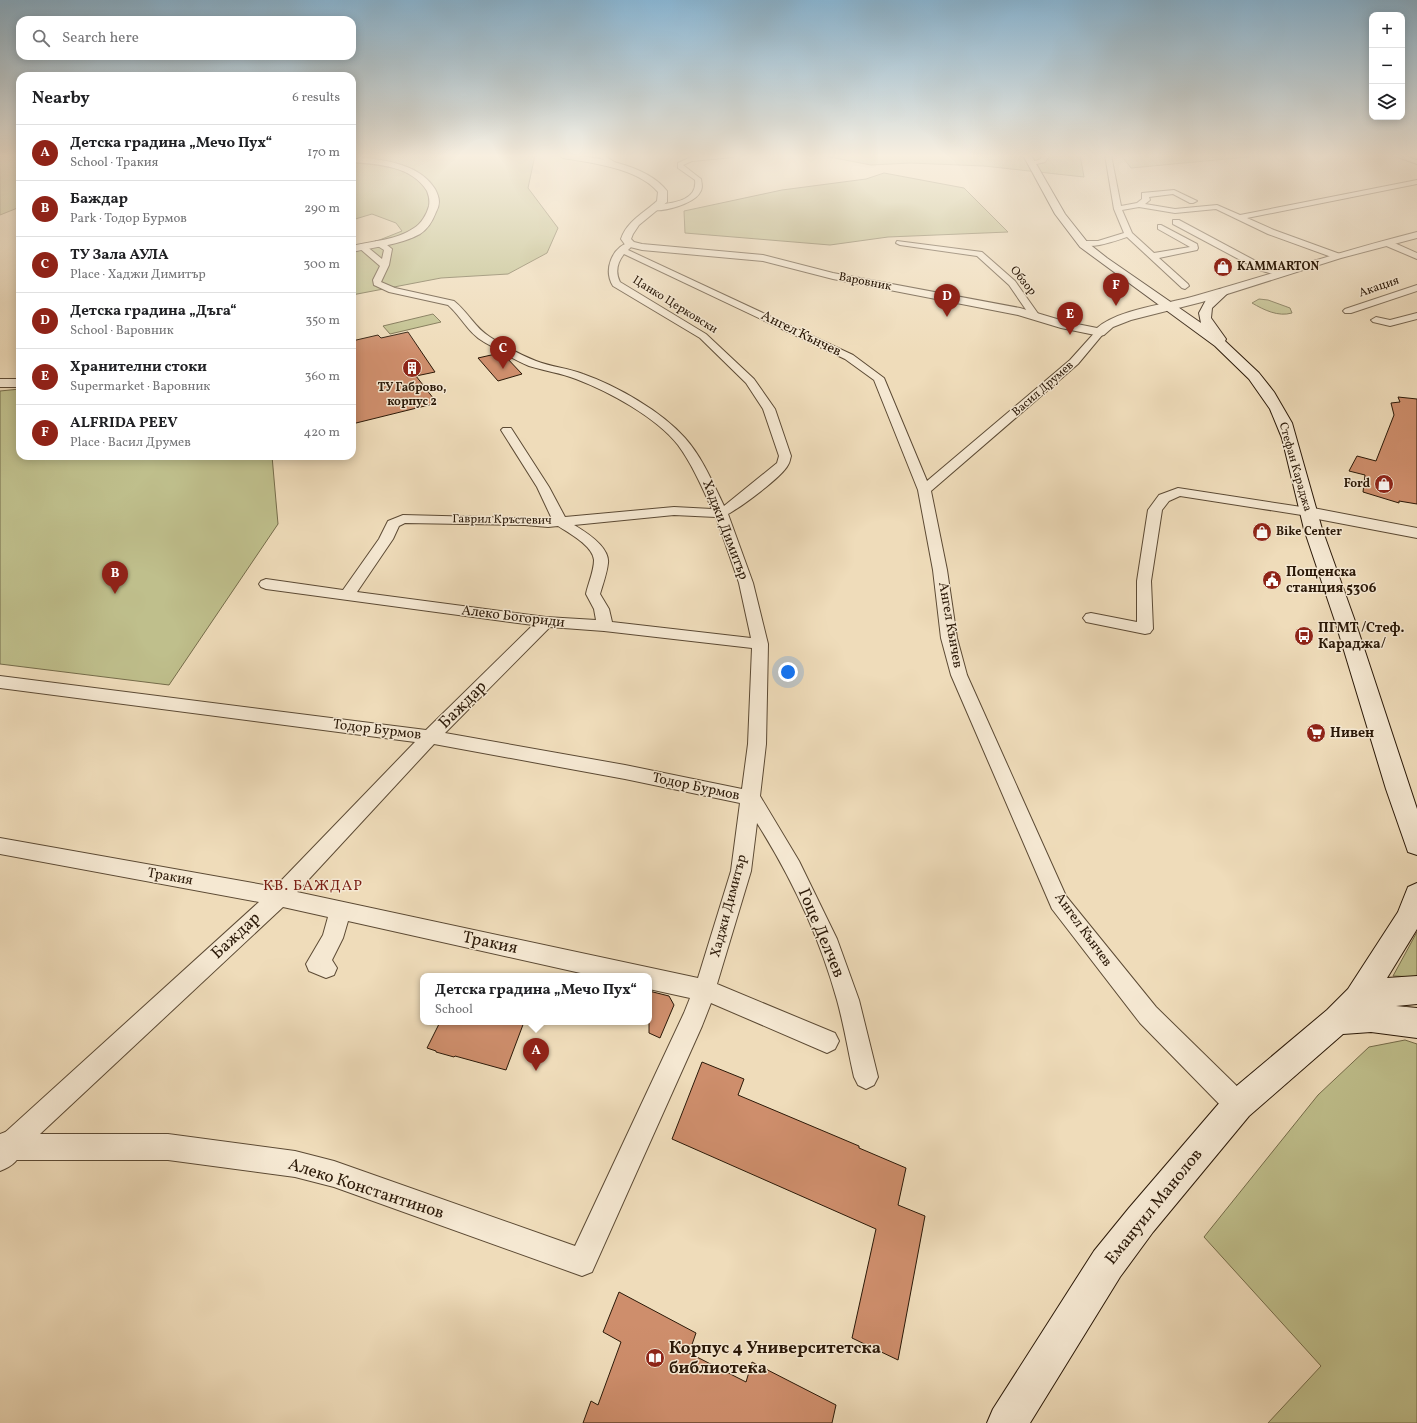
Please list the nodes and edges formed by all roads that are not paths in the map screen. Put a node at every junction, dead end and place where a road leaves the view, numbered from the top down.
1 (426, 221) edge
2 (640, 221) edge
3 (1065, 221) edge
4 (1123, 221) edge
5 (1248, 221) edge
6 (1176, 222) dead end
7 (1161, 227) dead end
8 (1128, 234) junction
9 (1417, 236) edge
10 (379, 243) junction
11 (900, 243) dead end
12 (1082, 243) junction
13 (1387, 243) junction
14 (626, 247) junction
15 (357, 248) edge
16 (1151, 256) junction
17 (1337, 256) junction
18 (1417, 256) edge
19 (385, 265) junction
20 (1280, 273) junction
21 (1185, 286) dead end
22 (1417, 288) edge
23 (1224, 290) junction
24 (1170, 306) junction
25 (1348, 311) dead end
26 (1034, 315) junction
27 (1417, 316) edge
28 (1376, 320) dead end
29 (1100, 332) junction
30 (1242, 363) junction
31 (16, 383) edge
32 (0, 384) edge
33 (507, 430) dead end
34 (924, 490) junction
35 (1308, 512) junction
36 (720, 513) junction
37 (560, 521) junction
38 (1417, 533) edge
39 (266, 584) dead end
40 (346, 596) junction
41 (1091, 618) dead end
42 (546, 622) junction
43 (604, 626) junction
44 (760, 644) junction
45 (0, 682) edge
46 (430, 737) junction
47 (751, 798) junction
48 (1417, 844) edge
49 (0, 846) edge
50 (1417, 895) edge
51 (279, 897) junction
52 (339, 910) junction
53 (326, 968) dead end
54 (628, 973) edge
55 (652, 979) edge
56 (705, 990) junction
57 (1417, 990) edge
58 (1348, 1010) junction
59 (1417, 1023) edge
60 (827, 1041) dead end
61 (866, 1077) dead end
62 (1238, 1104) junction
63 (3, 1149) edge
64 (582, 1262) joint
65 (1007, 1423) edge

1 - 10 street
2 - 14 street
3 - 12 street, Стефан Караджа
4 - 8 street
5 - 17 street
6 - 20 street
7 - 16 street
8 - 12 street
8 - 16 street
9 - 13 street, Васил Друмев
10 - 15 street
10 - 19 street, Хаджи Димитър
11 - 26 street, Обзор
12 - 24 street, Стефан Караджа
13 - 17 street, Васил Друмев
13 - 18 street
14 - 26 street, Варовник
14 - 34 street, Ангел Кънчев
14 - 36 street, Цанко Церковски
15 - 19 street
16 - 21 street
17 - 20 street, Васил Друмев
19 - 36 street, Хаджи Димитър
20 - 23 street, Васил Друмев
22 - 25 street, Акация
23 - 24 street, Васил Друмев
23 - 30 street
24 - 29 street, Васил Друмев
24 - 30 street, Стефан Караджа
26 - 29 street, Варовник
27 - 28 street
29 - 34 street, Васил Друмев
30 - 35 street, Стефан Караджа
31 - 32 street
33 - 37 street
34 - 62 street, Ангел Кънчев
35 - 38 street
35 - 41 street
35 - 48 street, Стефан Караджа
36 - 37 street, Гаврил Кръстевич
36 - 44 street, Хаджи Димитър
37 - 40 street, Гаврил Кръстевич
37 - 43 street
39 - 40 street, Алеко Богориди
40 - 42 street, Алеко Богориди
42 - 43 street, Алеко Богориди
42 - 46 street, Баждар
43 - 44 street, Алеко Богориди
44 - 47 street, Хаджи Димитър
45 - 46 street, Тодор Бурмов
46 - 47 street, Тодор Бурмов
46 - 51 street, Баждар
47 - 56 street, Хаджи Димитър
47 - 61 street, Гоце Делчев
49 - 51 street, Тракия
50 - 58 street
51 - 52 street, Тракия
51 - 63 street, Баждар
52 - 53 street
52 - 54 street, Тракия
55 - 56 street
56 - 60 street
56 - 64 street, Хаджи Димитър
57 - 58 street, Емануил Манолов
58 - 59 street
58 - 62 street, Емануил Манолов
62 - 65 street, Емануил Манолов
63 - 64 street, Алеко Константинов

